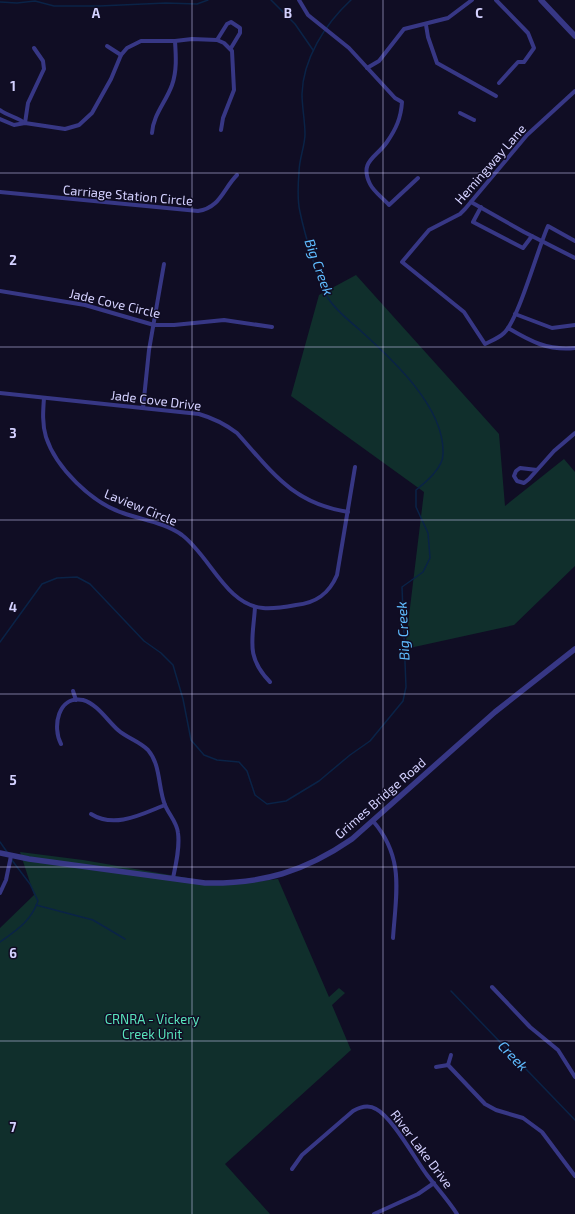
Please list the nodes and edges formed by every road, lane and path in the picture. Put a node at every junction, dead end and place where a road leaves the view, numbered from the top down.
1 (299, 0) edge
2 (472, 0) edge
3 (496, 0) edge
4 (541, 0) edge
5 (426, 24) junction
6 (575, 36) edge
7 (217, 40) junction
8 (175, 41) junction
9 (107, 46) dead end
10 (34, 48) dead end
11 (230, 48) junction
12 (121, 55) junction
13 (367, 68) junction
14 (498, 83) dead end
15 (575, 91) edge
16 (496, 96) dead end
17 (0, 111) edge
18 (460, 113) dead end
19 (0, 119) edge
20 (474, 120) dead end
21 (25, 123) junction
22 (220, 130) dead end
23 (152, 133) dead end
24 (237, 175) dead end
25 (418, 178) dead end
26 (0, 192) edge
27 (471, 202) junction
28 (482, 207) junction
29 (532, 236) junction
30 (542, 240) junction
31 (575, 241) edge
32 (575, 258) edge
33 (164, 264) dead end
34 (0, 291) edge
35 (515, 314) junction
36 (154, 325) junction
37 (575, 325) edge
38 (272, 327) dead end
39 (508, 328) junction
40 (575, 348) edge
41 (0, 393) edge
42 (44, 398) junction
43 (143, 408) junction
44 (575, 433) edge
45 (355, 467) dead end
46 (537, 470) junction
47 (348, 512) junction
48 (255, 607) junction
49 (575, 649) edge
50 (270, 682) dead end
51 (73, 691) dead end
52 (76, 700) junction
53 (61, 744) dead end
54 (165, 805) junction
55 (91, 814) dead end
56 (373, 821) junction
57 (0, 853) edge
58 (11, 856) junction
59 (173, 878) junction
60 (0, 893) edge
61 (393, 938) dead end
62 (492, 987) dead end
63 (451, 1055) dead end
64 (448, 1065) junction
65 (436, 1067) dead end
66 (575, 1077) edge
67 (292, 1169) dead end
68 (575, 1176) edge
69 (434, 1183) junction
70 (374, 1214) edge
71 (457, 1214) edge

1 - 13 street
2 - 5 street
3 - 14 street
4 - 6 street
5 - 13 street
5 - 16 street
7 - 8 street
7 - 11 street
7 - 11 street
8 - 12 street
8 - 23 street
9 - 12 street
10 - 21 street
11 - 22 street
12 - 21 street
13 - 25 street
15 - 27 street, Hemingway Lane
17 - 21 street
18 - 20 street
19 - 21 street
24 - 26 street, Carriage Station Circle
27 - 28 street
27 - 39 street, Hemingway Lane
28 - 29 street
28 - 29 street
29 - 30 street
30 - 31 street, Hemingway Lane
30 - 32 street
30 - 35 street, Hemingway Lane
33 - 36 street
34 - 36 street, Jade Cove Circle
35 - 37 street
35 - 39 street, Hemingway Lane
36 - 38 street, Jade Cove Circle
36 - 43 street
39 - 40 street
41 - 42 street, Jade Cove Drive
42 - 43 street, Jade Cove Drive
42 - 48 street, Laview Circle
43 - 47 street, Jade Cove Drive
44 - 46 street
45 - 47 street, Laview Circle
46 - 46 street
47 - 48 street, Laview Circle
48 - 50 street
49 - 56 street, Grimes Bridge Road
51 - 52 street
52 - 53 street
52 - 54 street
54 - 55 street
54 - 59 street
56 - 59 street, Grimes Bridge Road
56 - 61 street
57 - 58 street, Grimes Bridge Road
58 - 59 street, Grimes Bridge Road
58 - 60 street
62 - 66 street
63 - 64 street
64 - 65 street
64 - 68 street
67 - 69 street, River Lake Drive
69 - 70 street
69 - 71 street, River Lake Drive

